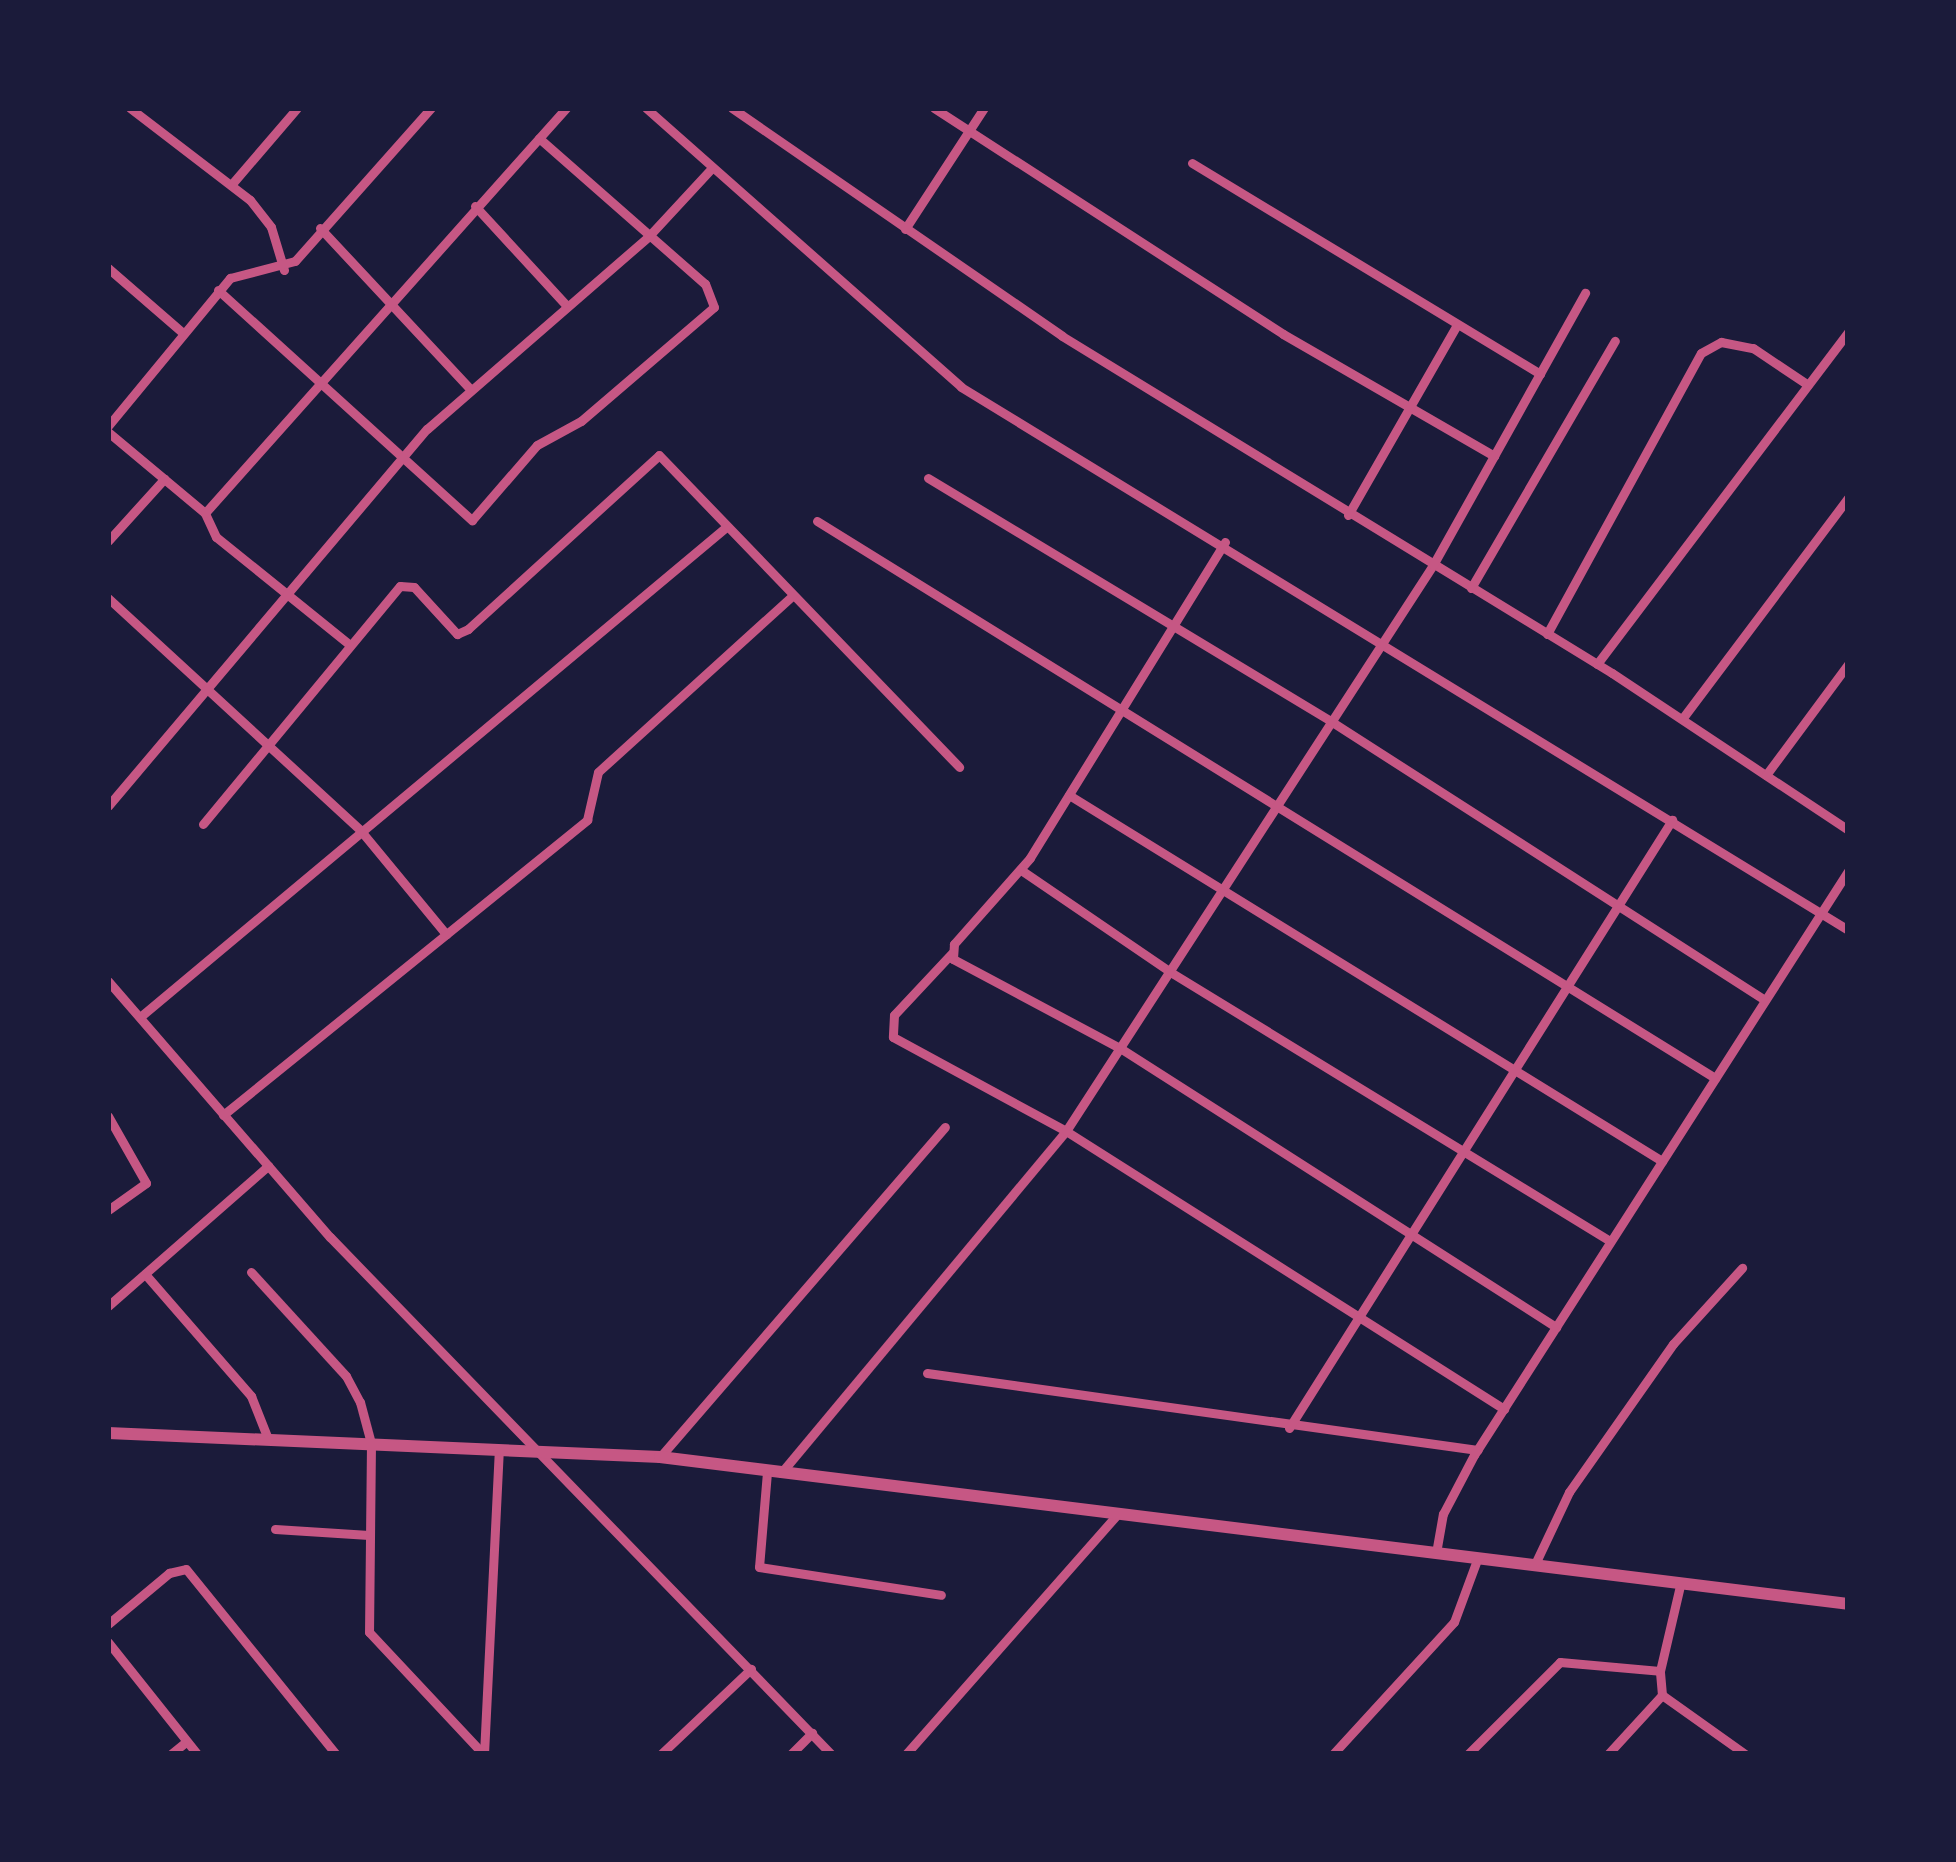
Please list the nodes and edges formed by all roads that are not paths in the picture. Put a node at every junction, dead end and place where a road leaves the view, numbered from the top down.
1 (130, 108) edge
2 (297, 108) edge
3 (430, 108) edge
4 (566, 108) edge
5 (646, 108) edge
6 (732, 108) edge
7 (934, 108) edge
8 (984, 108) edge
9 (969, 130) junction
10 (538, 137) junction
11 (1192, 163) dead end
12 (712, 168) junction
13 (231, 185) junction
14 (475, 206) junction
15 (320, 228) junction
16 (905, 229) junction
17 (648, 237) junction
18 (108, 268) edge
19 (284, 270) junction
20 (218, 290) junction
21 (1585, 293) dead end
22 (386, 305) junction
23 (566, 305) junction
24 (1457, 325) junction
25 (1848, 332) edge
26 (183, 333) junction
27 (1615, 341) dead end
28 (1540, 374) junction
29 (319, 378) junction
30 (1808, 385) junction
31 (469, 388) junction
32 (1407, 405) junction
33 (108, 430) edge
34 (1494, 456) junction
35 (401, 459) junction
36 (928, 478) dead end
37 (164, 479) junction
38 (1848, 498) edge
39 (205, 513) junction
40 (1348, 515) junction
41 (817, 521) dead end
42 (725, 528) junction
43 (108, 542) edge
44 (1225, 542) junction
45 (1433, 566) junction
46 (1471, 588) junction
47 (293, 595) junction
48 (792, 596) junction
49 (108, 598) edge
50 (1175, 624) junction
51 (1546, 634) junction
52 (1382, 638) junction
53 (350, 645) junction
54 (1597, 664) junction
55 (1848, 664) edge
56 (213, 688) junction
57 (1121, 705) junction
58 (1682, 719) junction
59 (1329, 720) junction
60 (270, 742) junction
61 (959, 767) dead end
62 (1766, 775) junction
63 (1070, 795) junction
64 (1275, 802) junction
65 (108, 806) edge
66 (1672, 820) junction
67 (203, 824) dead end
68 (1848, 829) edge
69 (361, 832) junction
70 (1021, 870) junction
71 (1848, 871) edge
72 (1225, 890) junction
73 (1616, 907) junction
74 (1819, 916) junction
75 (1848, 930) edge
76 (446, 934) junction
77 (952, 953) junction
78 (1172, 973) junction
79 (108, 981) edge
80 (1570, 989) junction
81 (1765, 1000) junction
82 (140, 1017) junction
83 (1120, 1048) junction
84 (1514, 1070) junction
85 (1715, 1078) junction
86 (223, 1115) junction
87 (108, 1116) edge
88 (945, 1127) dead end
89 (1066, 1131) junction
90 (1460, 1149) junction
91 (1662, 1161) junction
92 (268, 1166) junction
93 (108, 1210) edge
94 (1408, 1234) junction
95 (1610, 1241) junction
96 (1742, 1268) dead end
97 (251, 1271) dead end
98 (145, 1274) junction
99 (108, 1306) edge
100 (1359, 1317) junction
101 (1556, 1327) junction
102 (927, 1373) dead end
103 (1504, 1409) junction
104 (1289, 1428) junction
105 (108, 1433) edge
106 (268, 1439) junction
107 (371, 1443) junction
108 (499, 1449) junction
109 (541, 1450) junction
110 (1478, 1450) junction
111 (660, 1457) junction
112 (774, 1472) junction
113 (1117, 1516) junction
114 (275, 1529) dead end
115 (369, 1535) junction
116 (1436, 1552) junction
117 (1478, 1557) junction
118 (1534, 1564) junction
119 (1680, 1586) junction
120 (941, 1595) dead end
121 (1848, 1604) edge
122 (108, 1624) edge
123 (108, 1642) edge
124 (752, 1669) junction
125 (1660, 1671) junction
126 (1662, 1695) junction
127 (812, 1732) junction
128 (186, 1742) junction
129 (171, 1754) edge
130 (196, 1754) edge
131 (336, 1754) edge
132 (483, 1754) edge
133 (662, 1754) edge
134 (791, 1754) edge
135 (831, 1754) edge
136 (906, 1754) edge
137 (1333, 1754) edge
138 (1468, 1754) edge
139 (1608, 1754) edge
140 (1745, 1754) edge

1 - 13 street
2 - 13 street
3 - 15 street
4 - 10 street
5 - 12 street
6 - 16 street
7 - 9 street
8 - 9 street
9 - 16 street
9 - 32 street
10 - 14 street
10 - 17 street
11 - 24 street
12 - 17 street
12 - 44 street
13 - 19 street
14 - 22 street
14 - 23 street
15 - 19 street
15 - 22 street
16 - 40 street
17 - 23 street
17 - 35 street
18 - 26 street
19 - 20 street
20 - 26 street
20 - 29 street
21 - 28 street
22 - 29 street
22 - 31 street
23 - 31 street
24 - 28 street
24 - 32 street
25 - 30 street
26 - 33 street
27 - 46 street
28 - 34 street
29 - 35 street
29 - 39 street
30 - 51 street
30 - 54 street
31 - 35 street
32 - 34 street
32 - 40 street
33 - 37 street
34 - 45 street
35 - 47 street
36 - 50 street
37 - 39 street
37 - 43 street
38 - 58 street
39 - 47 street
40 - 45 street
41 - 57 street
42 - 48 street
42 - 53 street
42 - 69 street
44 - 50 street
44 - 52 street
45 - 46 street
45 - 52 street
46 - 51 street
47 - 53 street
47 - 56 street
48 - 61 street
48 - 76 street
49 - 56 street
50 - 57 street
50 - 59 street
51 - 54 street
52 - 59 street
52 - 66 street
53 - 60 street
54 - 58 street
55 - 62 street
56 - 60 street
56 - 65 street
57 - 63 street
57 - 64 street
58 - 62 street
59 - 64 street
59 - 73 street
60 - 67 street
60 - 69 street
62 - 68 street
63 - 70 street
63 - 72 street
64 - 72 street
64 - 80 street
66 - 73 street
66 - 74 street
69 - 76 street
69 - 82 street
70 - 77 street
70 - 78 street
71 - 74 street
72 - 78 street
72 - 84 street
73 - 80 street
73 - 81 street
74 - 75 street
74 - 81 street
76 - 86 street
77 - 83 street
77 - 89 street
78 - 83 street
78 - 90 street
79 - 82 street
80 - 84 street
80 - 85 street
81 - 85 street
82 - 86 street
83 - 89 street
83 - 94 street
84 - 90 street
84 - 91 street
85 - 91 street
86 - 92 street
87 - 93 street
88 - 111 street
89 - 100 street
89 - 112 street
90 - 94 street
90 - 95 street
91 - 95 street
92 - 98 street
92 - 109 street
94 - 100 street
94 - 101 street
95 - 101 street
96 - 118 street
97 - 107 street
98 - 99 street
98 - 106 street
100 - 103 street
100 - 104 street
101 - 103 street
102 - 104 street
103 - 110 street
104 - 110 street
105 - 106 street
106 - 107 street
107 - 108 street
107 - 115 street
108 - 109 street
108 - 132 street
109 - 111 street
109 - 124 street
110 - 116 street
111 - 112 street
112 - 113 street
112 - 120 street
113 - 116 street
113 - 136 street
114 - 115 street
115 - 132 street
116 - 117 street
117 - 118 street
117 - 137 street
118 - 119 street
119 - 121 street
119 - 125 street
122 - 131 street
123 - 128 street
124 - 127 street
124 - 133 street
125 - 126 street
125 - 138 street
126 - 139 street
126 - 140 street
127 - 134 street
127 - 135 street
128 - 129 street
128 - 130 street

